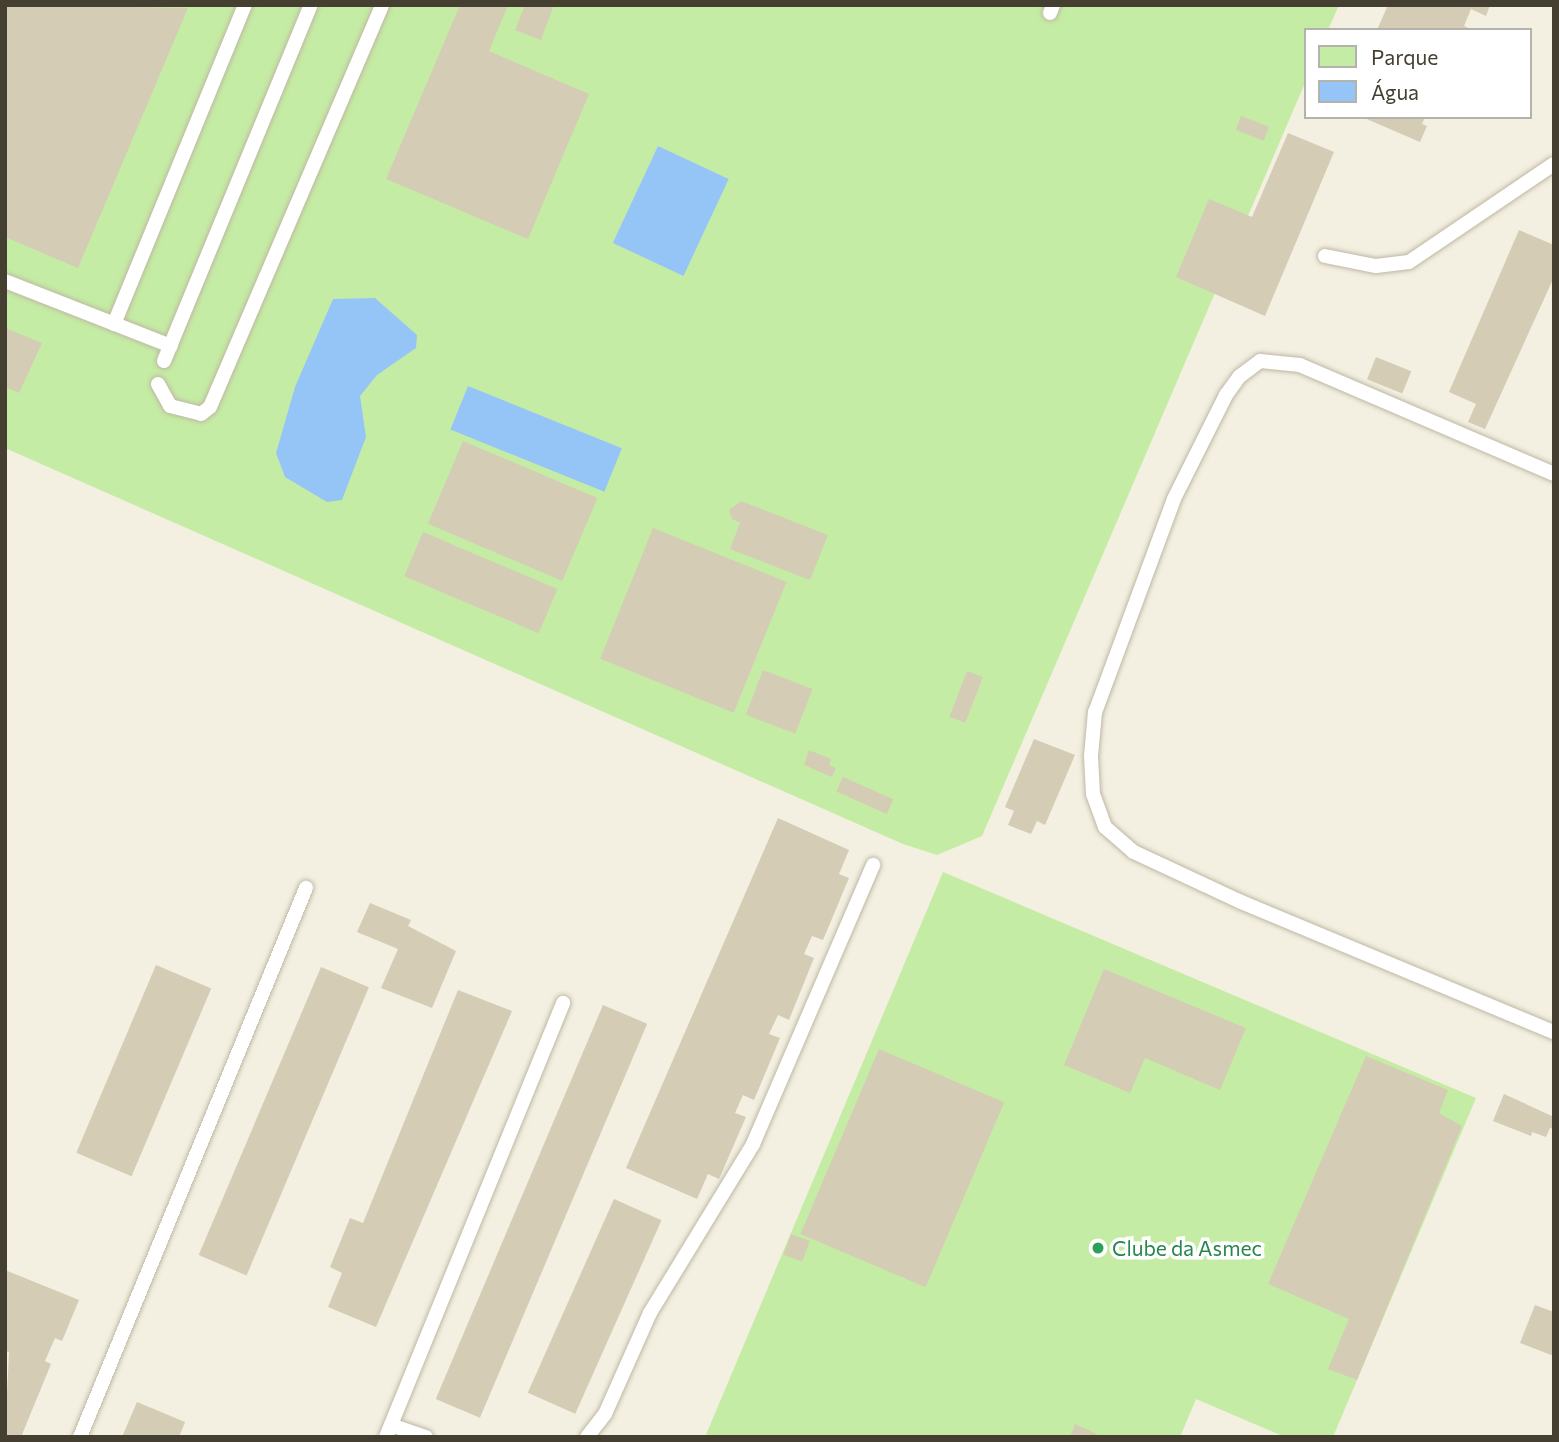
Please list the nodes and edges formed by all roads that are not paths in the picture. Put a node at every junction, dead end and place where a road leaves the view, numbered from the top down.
1 (245, 5) edge
2 (293, 5) edge
3 (382, 5) edge
4 (310, 8) edge
5 (1554, 164) edge
6 (1325, 256) dead end
7 (5, 281) edge
8 (114, 324) junction
9 (171, 346) junction
10 (164, 361) dead end
11 (158, 384) dead end
12 (1554, 474) edge
13 (873, 865) dead end
14 (306, 888) dead end
15 (563, 1003) dead end
16 (1554, 1032) edge
17 (388, 1431) edge
18 (80, 1437) edge
19 (426, 1437) edge
20 (587, 1437) edge

1 - 8 lane
2 - 4 lane
3 - 11 lane
4 - 9 lane
5 - 6 lane
7 - 8 lane
8 - 9 lane
9 - 10 lane
12 - 16 lane
13 - 20 lane
14 - 18 lane
15 - 17 lane
17 - 19 lane

